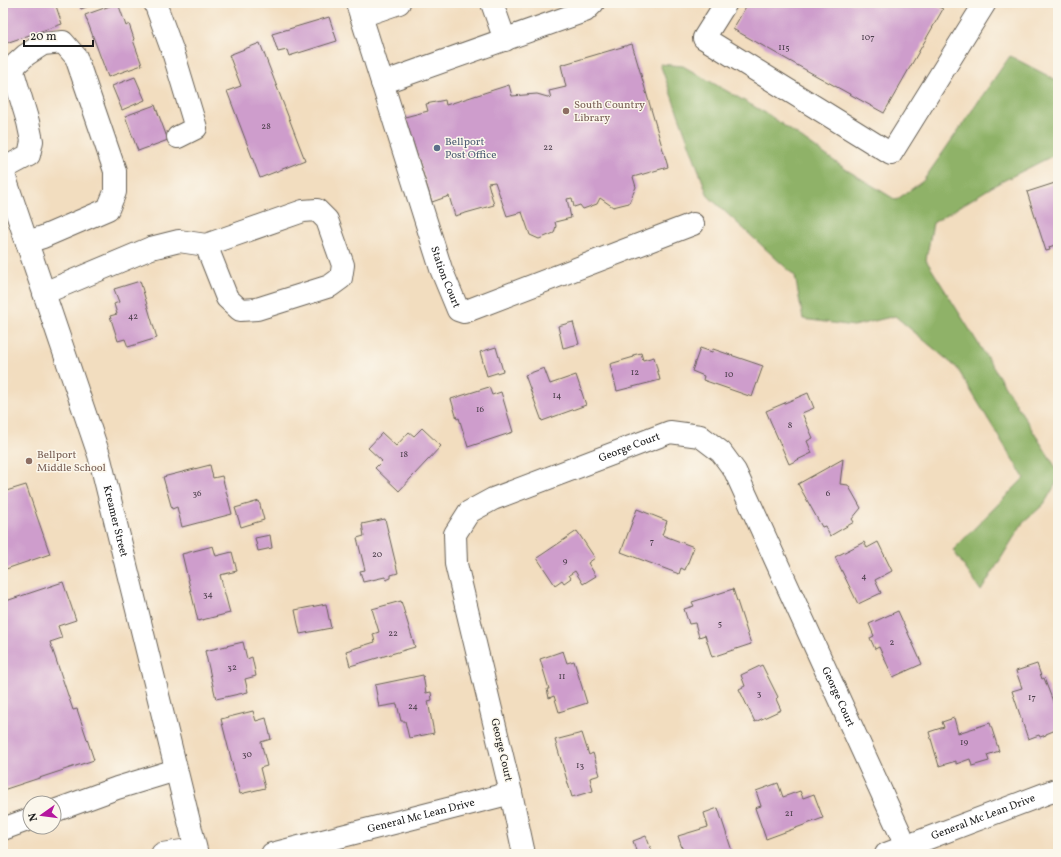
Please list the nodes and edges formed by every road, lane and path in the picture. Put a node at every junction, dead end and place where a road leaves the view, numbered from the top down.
1 (155, 3) edge
2 (399, 3) edge
3 (492, 3) edge
4 (592, 3) edge
5 (726, 3) edge
6 (985, 3) edge
7 (359, 10) edge
8 (505, 40) junction
9 (382, 83) junction
10 (178, 137) dead end
11 (3, 169) edge
12 (3, 172) edge
13 (694, 224) dead end
14 (27, 242) junction
15 (206, 244) junction
16 (44, 293) junction
17 (176, 770) junction
18 (1058, 789) edge
19 (511, 793) junction
20 (62, 807) edge
21 (22, 822) edge
22 (3, 829) edge
23 (906, 846) junction
24 (196, 851) edge
25 (162, 854) edge
26 (272, 854) edge
27 (524, 854) edge
28 (886, 854) edge

1 - 10 street
2 - 7 street
3 - 8 street
4 - 8 street
5 - 6 street
7 - 9 street, Station Court
8 - 9 street
9 - 13 street, Station Court
11 - 14 street
12 - 14 street, Kreamer Street
14 - 16 street, Kreamer Street
15 - 15 street
15 - 16 street
16 - 17 street, Kreamer Street
17 - 20 street
17 - 24 street, Kreamer Street
18 - 23 street, General Mc Lean Drive
19 - 23 street, George Court
19 - 26 street, General Mc Lean Drive
19 - 27 street
21 - 22 street
23 - 28 street, General Mc Lean Drive
24 - 25 street

